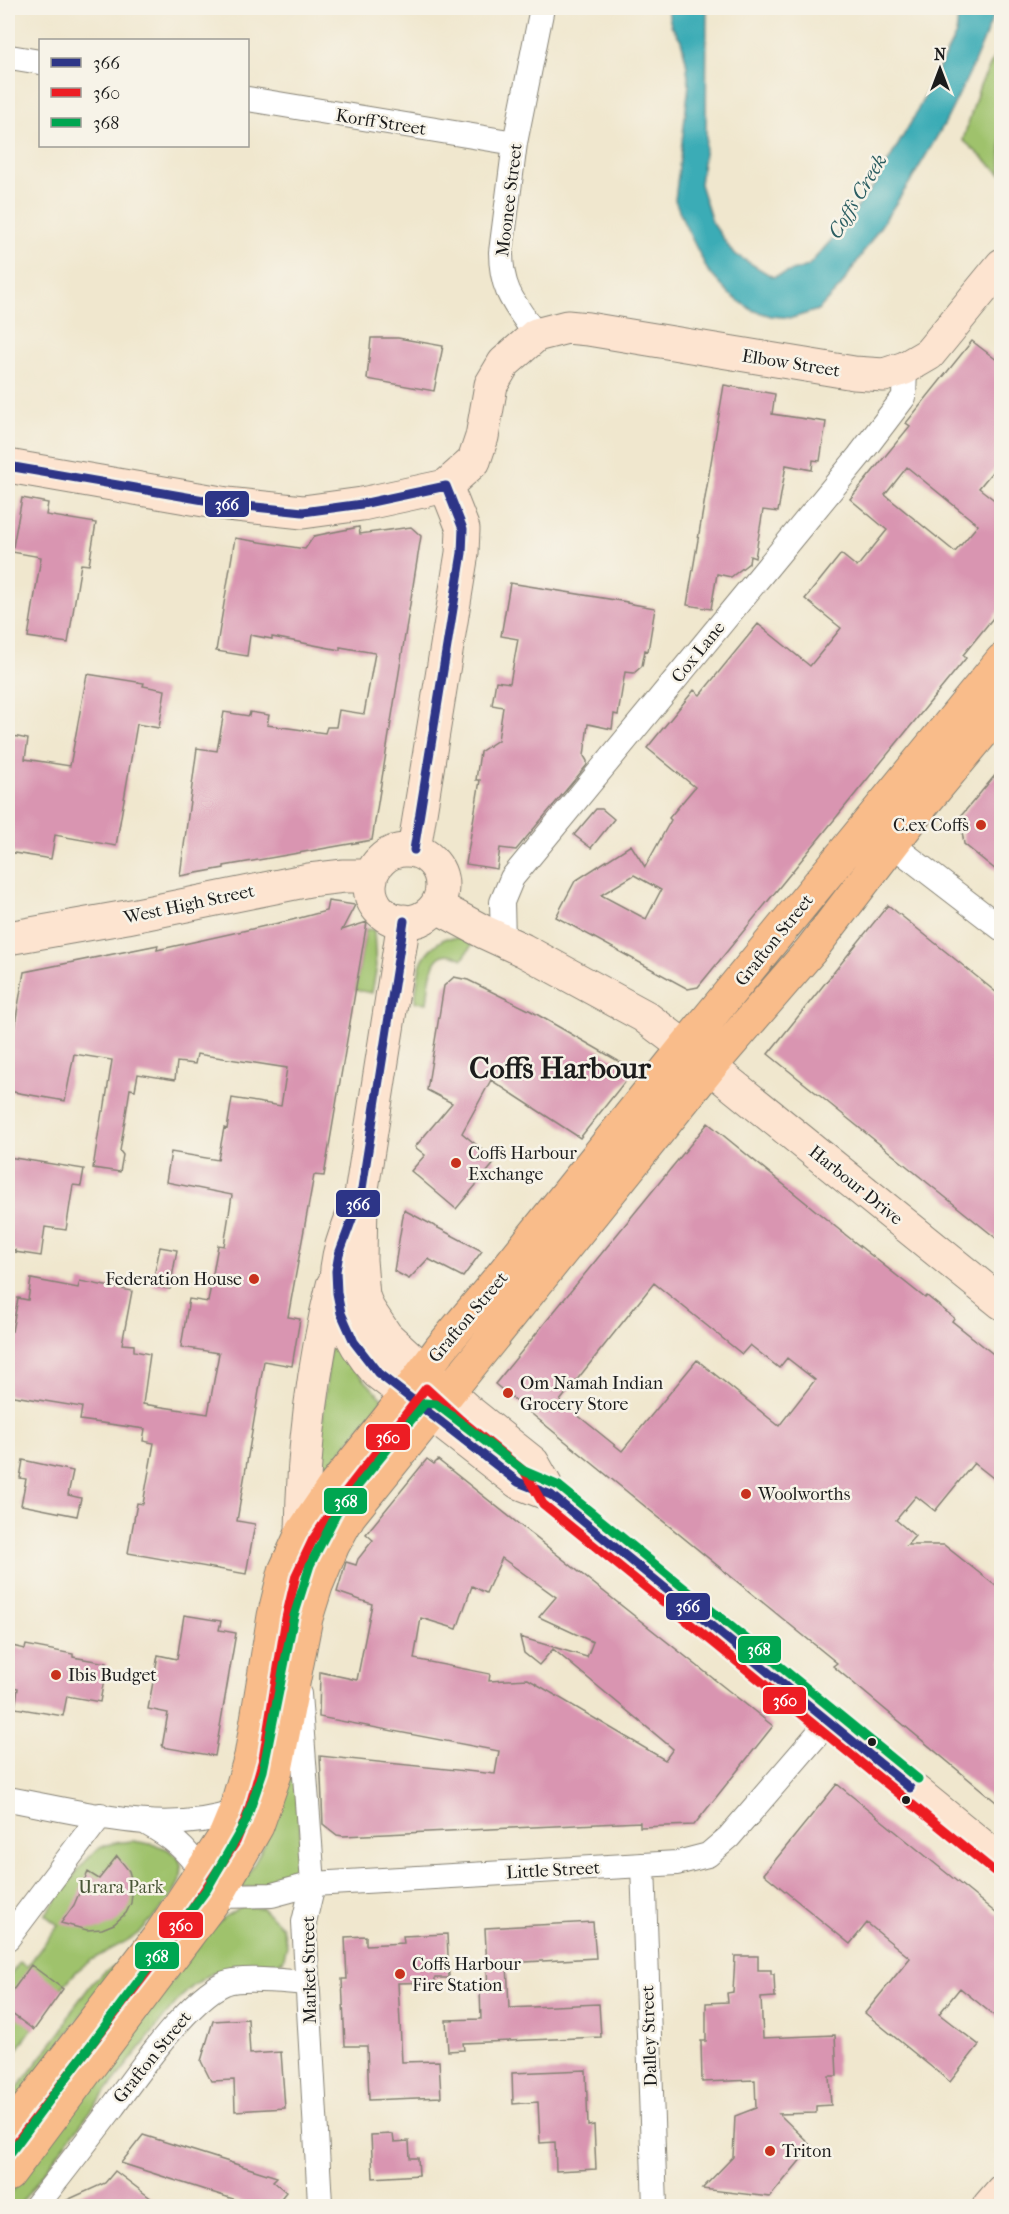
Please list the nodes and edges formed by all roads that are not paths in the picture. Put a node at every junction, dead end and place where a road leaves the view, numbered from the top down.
1 (542, 8) edge
2 (10, 57) dead end
3 (39, 62) edge
4 (249, 99) edge
5 (515, 143) junction
6 (1002, 265) edge
7 (536, 335) junction
8 (905, 369) junction
9 (8, 466) edge
10 (446, 486) junction
11 (1002, 660) edge
12 (1002, 709) edge
13 (893, 845) junction
14 (414, 850) junction
15 (371, 879) junction
16 (436, 906) junction
17 (404, 921) junction
18 (1002, 929) edge
19 (8, 938) edge
20 (503, 940) junction
21 (698, 1057) junction
22 (361, 1194) junction
23 (336, 1271) junction
24 (1002, 1303) edge
25 (426, 1393) junction
26 (302, 1533) junction
27 (297, 1662) junction
28 (829, 1721) junction
29 (8, 1799) edge
30 (235, 1812) junction
31 (101, 1815) junction
32 (148, 1824) junction
33 (1002, 1862) edge
34 (643, 1865) junction
35 (209, 1884) junction
36 (314, 1884) junction
37 (8, 1938) edge
38 (308, 1983) junction
39 (8, 2133) edge
40 (8, 2175) edge
41 (1002, 2192) edge
42 (36, 2206) edge
43 (322, 2206) edge
44 (655, 2206) edge
45 (989, 2206) edge

1 - 5 street, Moonee Street
2 - 3 street
4 - 5 street, Korff Street
5 - 7 street, Moonee Street
6 - 8 street, Elbow Street
7 - 8 street, Elbow Street
7 - 10 street
8 - 20 street, Cox Lane
9 - 10 street
10 - 14 street
11 - 21 highway, Grafton Street
12 - 13 highway, Grafton Street
13 - 18 street
13 - 21 highway, Grafton Street
14 - 15 street
14 - 16 street
15 - 17 street
15 - 19 street, West High Street
16 - 17 street
16 - 20 street
17 - 22 street
20 - 21 street
21 - 24 street, Harbour Drive
21 - 25 highway, Grafton Street
22 - 23 street
22 - 25 street
23 - 25 street
23 - 26 street
25 - 26 highway, Grafton Street
25 - 27 highway, Grafton Street
25 - 28 street
26 - 30 highway, Grafton Street
27 - 35 highway, Grafton Street
27 - 36 street, Market Street
28 - 33 street
28 - 34 street, Little Street
29 - 31 street
30 - 32 street
30 - 35 highway, Grafton Street
31 - 32 street
31 - 37 street
32 - 35 street
34 - 36 street, Little Street
34 - 44 street, Dalley Street
35 - 36 street, Little Street
35 - 39 highway, Grafton Street
35 - 40 highway, Grafton Street
36 - 38 street, Market Street
38 - 42 street, Grafton Street
38 - 43 street, Market Street
41 - 45 street

